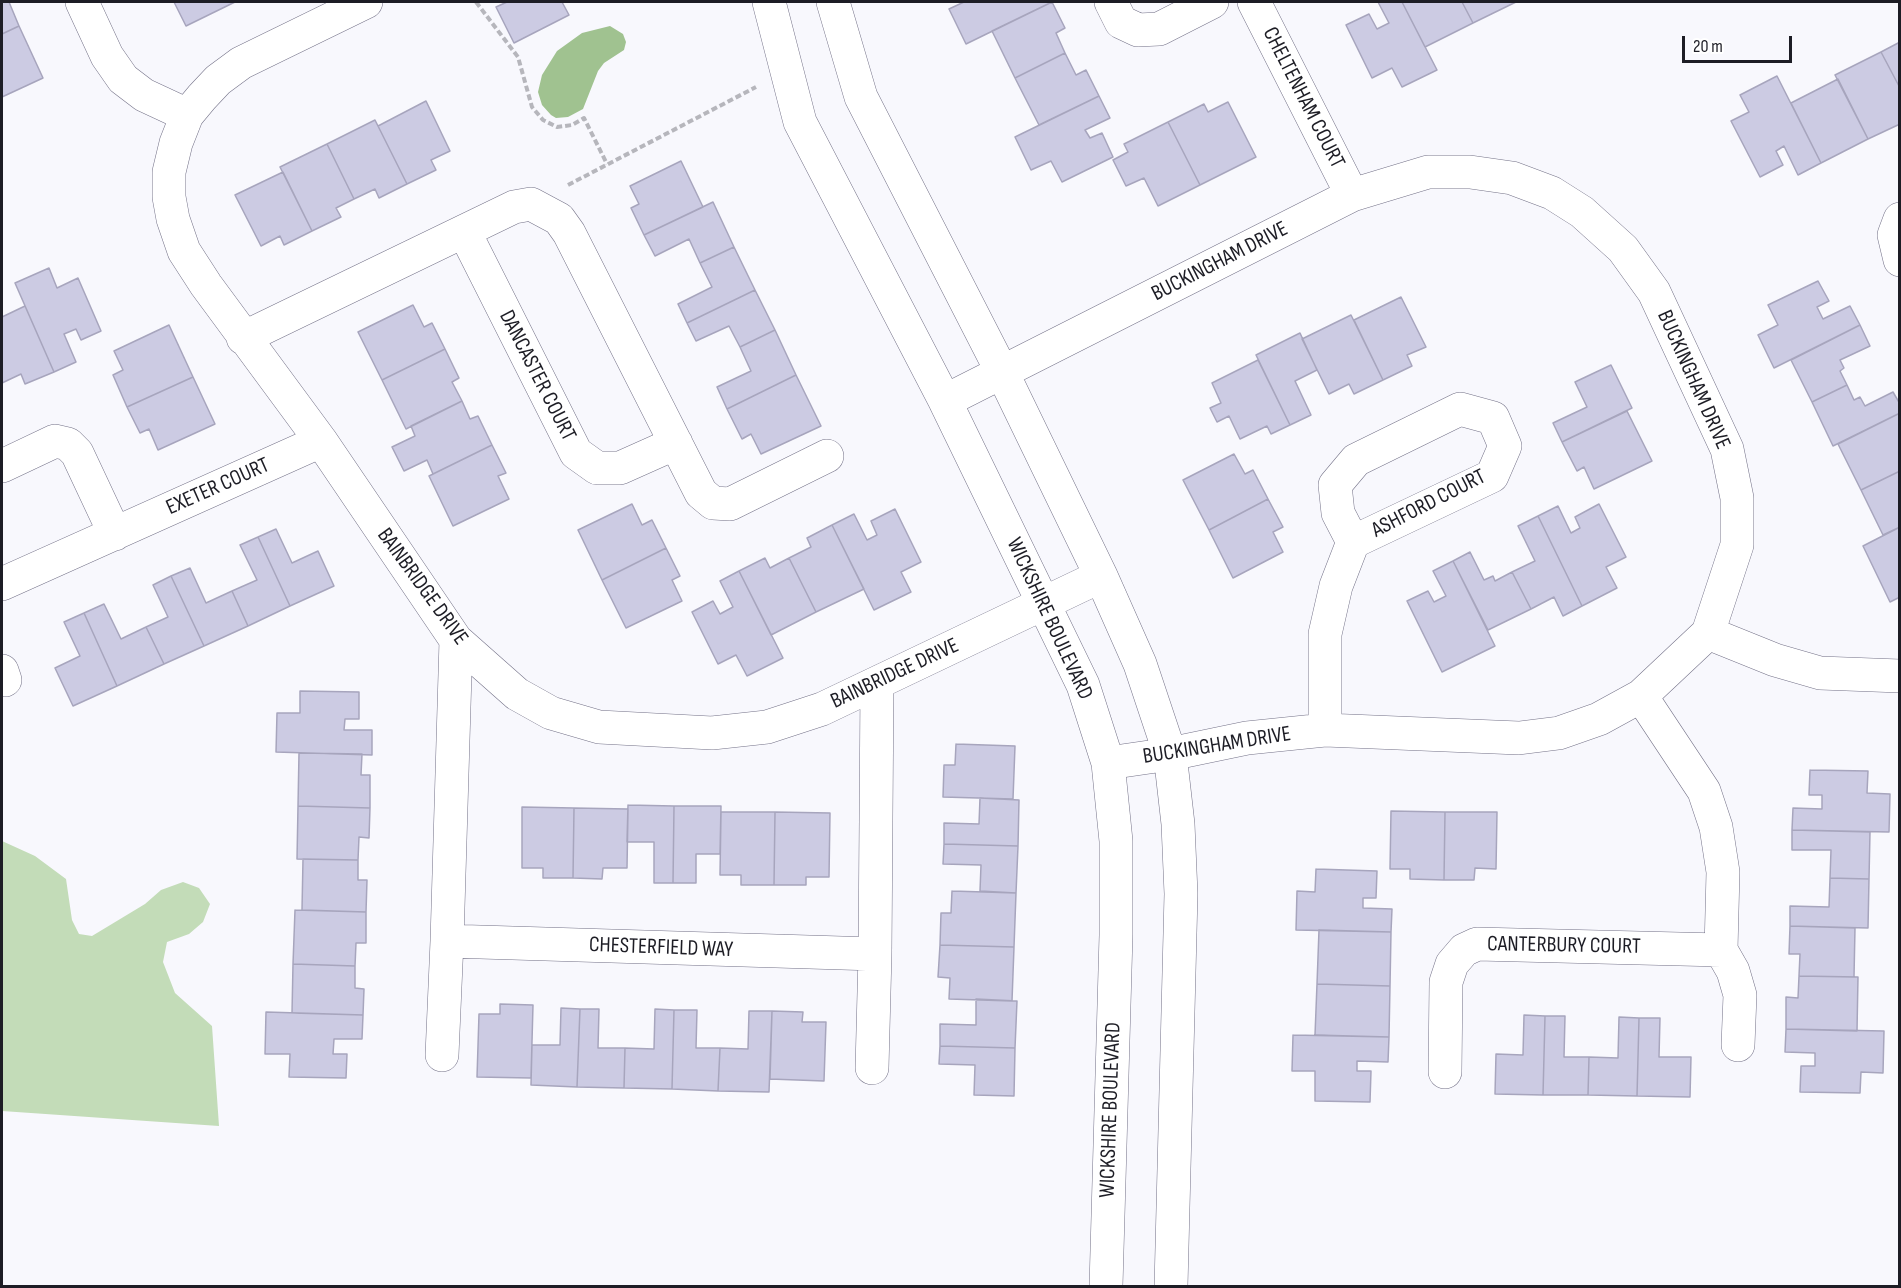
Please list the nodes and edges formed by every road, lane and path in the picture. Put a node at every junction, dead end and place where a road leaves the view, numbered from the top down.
1 (82, 2) edge
2 (476, 2) edge
3 (769, 2) edge
4 (833, 2) edge
5 (1110, 2) edge
6 (1212, 2) edge
7 (1254, 2) edge
8 (345, 6) edge
9 (762, 84) dead end
10 (187, 115) junction
11 (607, 164) junction
12 (1352, 195) junction
13 (531, 204) junction
14 (1899, 219) edge
15 (465, 233) junction
16 (1899, 260) edge
17 (243, 338) junction
18 (1002, 372) junction
19 (945, 401) junction
20 (321, 441) junction
21 (676, 443) junction
22 (826, 456) dead end
23 (2, 466) edge
24 (115, 534) junction
25 (1353, 542) junction
26 (1101, 576) junction
27 (2, 584) edge
28 (1043, 604) junction
29 (1708, 633) junction
30 (456, 640) junction
31 (1899, 676) edge
32 (877, 683) junction
33 (1641, 696) junction
34 (1325, 730) junction
35 (1170, 754) junction
36 (1108, 763) junction
37 (447, 941) junction
38 (1721, 950) junction
39 (875, 954) junction
40 (1738, 1045) dead end
41 (442, 1055) dead end
42 (872, 1068) dead end
43 (1445, 1072) dead end
44 (1106, 1287) edge
45 (1171, 1287) edge

1 - 10 street
2 - 11 path
3 - 19 street, WICKSHIRE BOULEVARD
4 - 18 street
5 - 6 street
7 - 12 street, CHELTENHAM COURT
8 - 10 street, BAINBRIDGE DRIVE
9 - 11 path
10 - 17 street, BAINBRIDGE DRIVE
11 - 13 path
12 - 18 street, BUCKINGHAM DRIVE
12 - 29 street, BUCKINGHAM DRIVE
13 - 15 street
13 - 21 street
14 - 16 street
15 - 17 street
15 - 21 street, DANCASTER COURT
17 - 20 street, BAINBRIDGE DRIVE
18 - 19 street, BUCKINGHAM DRIVE
18 - 26 street
19 - 28 street, WICKSHIRE BOULEVARD
20 - 24 street, EXETER COURT
20 - 30 street, BAINBRIDGE DRIVE
21 - 22 street
23 - 24 street
24 - 27 street, EXETER COURT
25 - 25 street, ASHFORD COURT
25 - 34 street, ASHFORD COURT
26 - 28 street, BAINBRIDGE DRIVE
26 - 35 street
28 - 32 street, BAINBRIDGE DRIVE
28 - 36 street, WICKSHIRE BOULEVARD
29 - 31 street
29 - 33 street, BUCKINGHAM DRIVE
30 - 32 street, BAINBRIDGE DRIVE
30 - 37 street
32 - 39 street
33 - 34 street, BUCKINGHAM DRIVE
33 - 38 street
34 - 35 street, BUCKINGHAM DRIVE
35 - 36 street, BUCKINGHAM DRIVE
35 - 45 street
36 - 44 street, WICKSHIRE BOULEVARD
37 - 39 street, CHESTERFIELD WAY
37 - 41 street
38 - 40 street
38 - 43 street, CANTERBURY COURT
39 - 42 street

